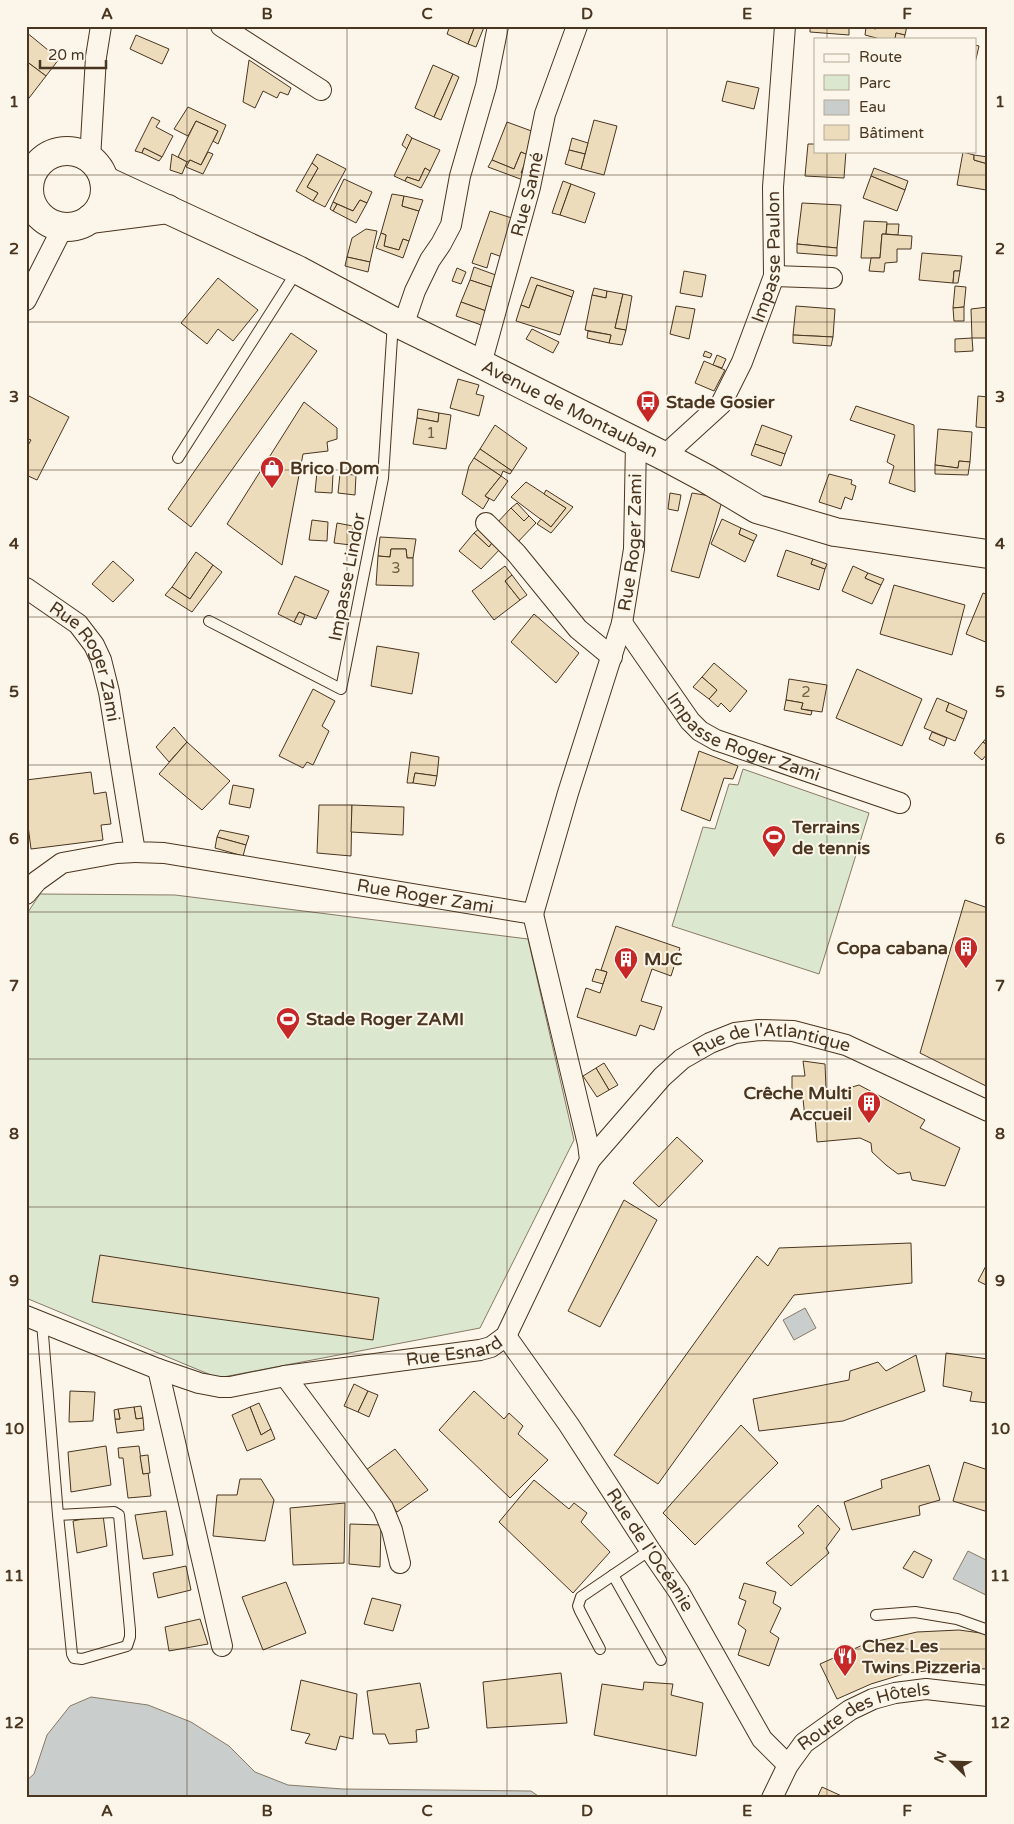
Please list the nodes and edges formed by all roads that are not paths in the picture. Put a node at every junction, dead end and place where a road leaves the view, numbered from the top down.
1 (101, 26) edge
2 (221, 26) edge
3 (498, 26) edge
4 (577, 26) edge
5 (785, 26) edge
6 (320, 90) dead end
7 (36, 154) edge
8 (97, 169) junction
9 (30, 202) edge
10 (168, 209) junction
11 (90, 219) junction
12 (63, 227) junction
13 (298, 270) junction
14 (774, 276) junction
15 (832, 278) dead end
16 (26, 300) edge
17 (398, 324) junction
18 (481, 364) junction
19 (636, 443) junction
20 (664, 456) junction
21 (178, 458) dead end
22 (486, 523) dead end
23 (988, 554) edge
24 (26, 588) edge
25 (209, 621) dead end
26 (622, 623) junction
27 (612, 657) junction
28 (900, 803) dead end
29 (135, 852) junction
30 (26, 894) edge
31 (533, 914) junction
32 (988, 1112) edge
33 (590, 1160) junction
34 (34, 1319) edge
35 (506, 1336) junction
36 (158, 1369) junction
37 (285, 1376) junction
38 (58, 1515) junction
39 (650, 1550) junction
40 (400, 1563) dead end
41 (613, 1575) junction
42 (876, 1616) dead end
43 (988, 1630) edge
44 (222, 1646) dead end
45 (600, 1649) dead end
46 (661, 1660) dead end
47 (988, 1696) edge
48 (788, 1765) junction
49 (772, 1798) edge

1 - 8 street
2 - 6 street
3 - 17 street
4 - 18 street, Rue Samé
5 - 14 street, Impasse Paulon
7 - 8 main road, Avenue de Montauban
7 - 9 main road, Avenue de Montauban
8 - 10 main road, Avenue de Montauban
8 - 11 main road
9 - 12 main road, Avenue de Montauban
10 - 11 main road
10 - 13 main road, Avenue de Montauban
11 - 12 main road
12 - 16 street
13 - 17 main road, Avenue de Montauban
13 - 21 lane
14 - 15 street
14 - 20 street, Impasse Paulon
17 - 18 main road, Avenue de Montauban
17 - 25 lane, Impasse Lindor
18 - 19 main road, Avenue de Montauban
19 - 20 main road, Avenue de Montauban
19 - 26 street, Rue Roger Zami
20 - 23 main road, Avenue de Montauban
22 - 27 street
24 - 29 street, Rue Roger Zami
26 - 27 street, Rue Roger Zami
26 - 28 street, Impasse Roger Zami
27 - 31 street, Rue Roger Zami
29 - 30 street
29 - 31 street, Rue Roger Zami
31 - 33 street
32 - 33 street, Rue de l'Atlantique
33 - 35 street, Rue Esnard
34 - 36 street, Rue Esnard
34 - 38 lane
35 - 37 street, Rue Esnard
35 - 39 street, Rue de l'Océanie
36 - 37 street, Rue Esnard
36 - 44 street
37 - 40 street
38 - 38 lane
39 - 41 lane
39 - 48 street, Rue de l'Océanie
41 - 45 lane
41 - 46 lane
42 - 43 lane
47 - 48 street, Route des Hôtels
48 - 49 street, Route des Hôtels

